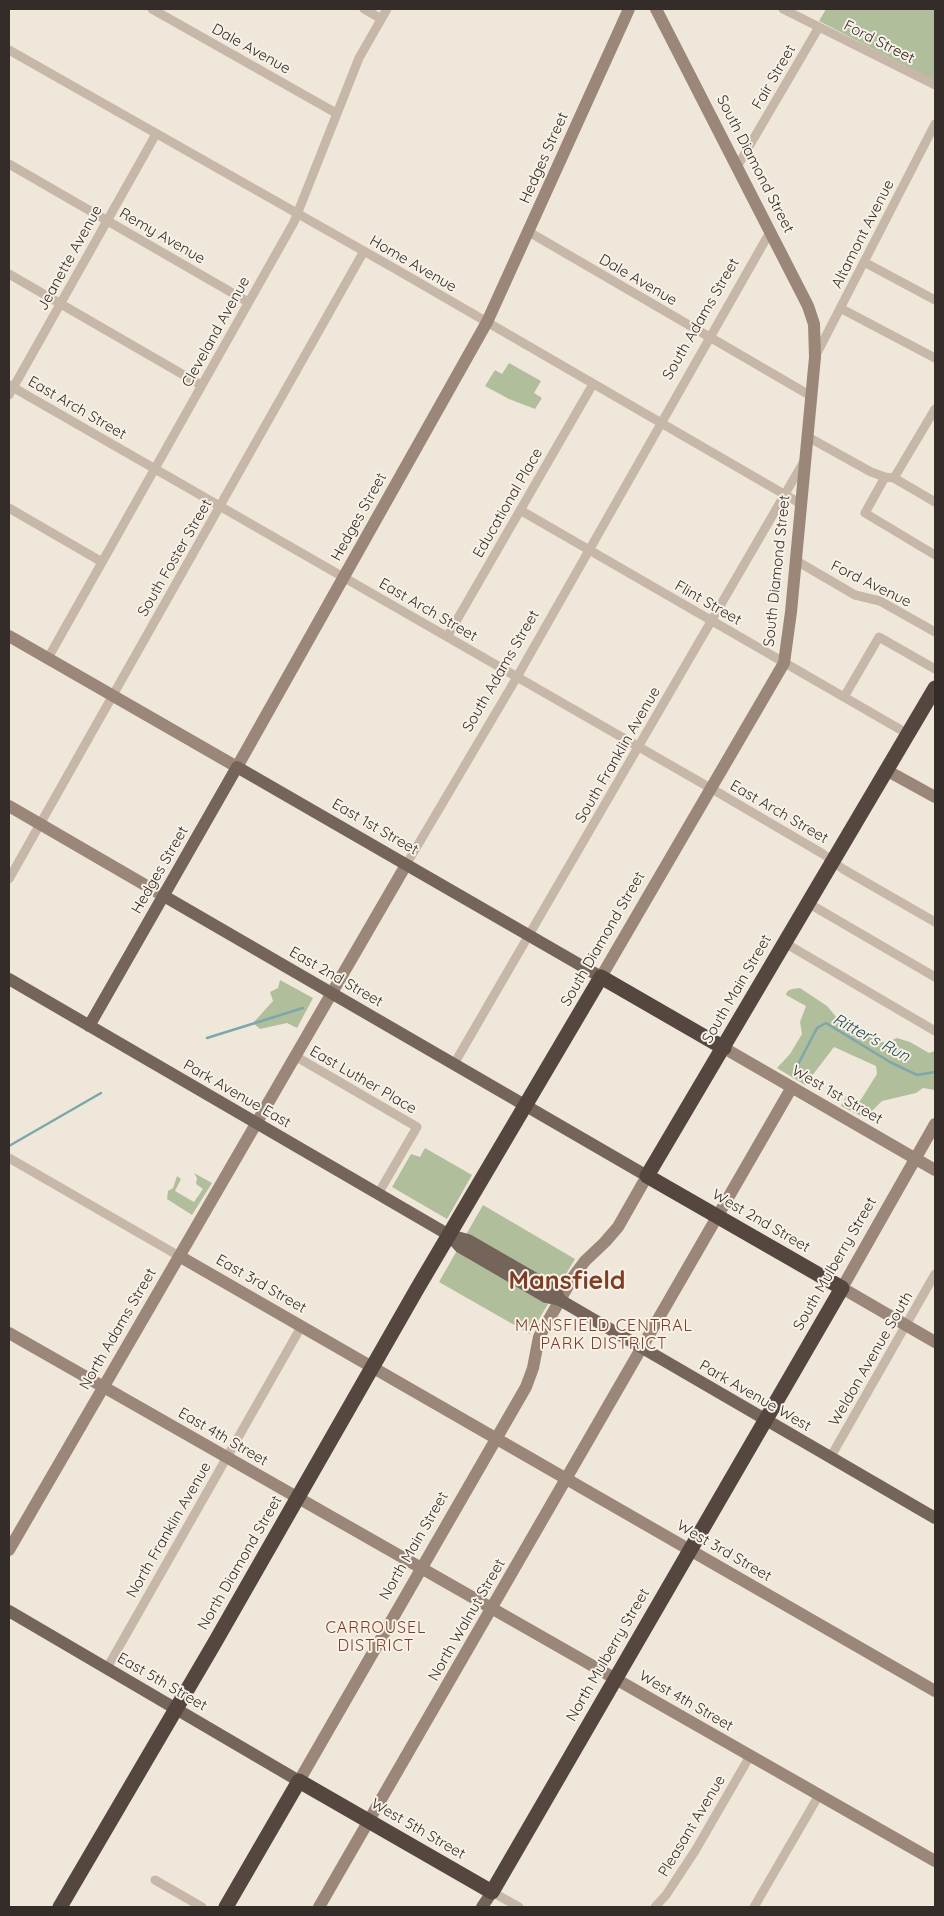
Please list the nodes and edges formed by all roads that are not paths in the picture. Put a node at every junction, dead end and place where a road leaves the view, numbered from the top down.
1 (152, 9) edge
2 (364, 9) edge
3 (386, 9) edge
4 (629, 9) edge
5 (656, 9) edge
6 (783, 9) edge
7 (380, 18) junction
8 (819, 27) junction
9 (9, 50) edge
10 (935, 85) edge
11 (336, 113) junction
12 (935, 124) edge
13 (156, 134) junction
14 (9, 164) edge
15 (737, 167) junction
16 (296, 214) junction
17 (107, 220) junction
18 (529, 232) junction
19 (770, 232) junction
20 (364, 251) junction
21 (864, 262) junction
22 (9, 274) edge
23 (935, 300) edge
24 (248, 302) junction
25 (61, 304) junction
26 (840, 308) junction
27 (487, 322) junction
28 (709, 338) junction
29 (815, 357) junction
30 (935, 358) edge
31 (593, 384) junction
32 (201, 385) junction
33 (10, 390) edge
34 (811, 396) junction
35 (935, 409) edge
36 (661, 423) junction
37 (808, 437) junction
38 (806, 458) junction
39 (154, 469) junction
40 (885, 477) junction
41 (894, 478) junction
42 (785, 494) junction
43 (935, 502) edge
44 (801, 504) junction
45 (220, 506) junction
46 (9, 508) edge
47 (520, 510) junction
48 (589, 550) junction
49 (935, 555) edge
50 (796, 560) junction
51 (102, 562) junction
52 (344, 577) junction
53 (712, 621) junction
54 (935, 632) edge
55 (9, 636) edge
56 (447, 637) junction
57 (48, 658) junction
58 (784, 662) junction
59 (935, 669) edge
60 (517, 677) junction
61 (935, 688) edge
62 (113, 696) junction
63 (844, 697) junction
64 (908, 734) junction
65 (639, 747) junction
66 (237, 767) junction
67 (886, 770) junction
68 (711, 789) junction
69 (935, 798) edge
70 (9, 806) edge
71 (40, 824) junction
72 (832, 861) junction
73 (406, 865) junction
74 (9, 878) edge
75 (164, 896) junction
76 (808, 903) junction
77 (935, 922) edge
78 (529, 936) junction
79 (785, 944) junction
80 (601, 977) junction
81 (935, 977) edge
82 (9, 980) edge
83 (332, 993) junction
84 (89, 1026) junction
85 (935, 1032) edge
86 (724, 1048) junction
87 (295, 1056) junction
88 (454, 1064) junction
89 (792, 1087) junction
90 (525, 1105) junction
91 (255, 1123) junction
92 (935, 1124) edge
93 (9, 1158) edge
94 (916, 1159) junction
95 (935, 1170) edge
96 (647, 1176) junction
97 (378, 1194) junction
98 (718, 1217) junction
99 (449, 1236) junction
100 (179, 1256) junction
101 (935, 1274) edge
102 (842, 1288) junction
103 (560, 1300) junction
104 (906, 1325) junction
105 (301, 1326) junction
106 (9, 1333) edge
107 (935, 1342) edge
108 (642, 1348) junction
109 (372, 1367) junction
110 (103, 1387) junction
111 (765, 1421) junction
112 (496, 1439) junction
113 (226, 1458) junction
114 (830, 1458) junction
115 (566, 1480) junction
116 (297, 1498) junction
117 (935, 1518) edge
118 (9, 1550) edge
119 (689, 1550) junction
120 (421, 1569) junction
121 (492, 1610) junction
122 (9, 1611) edge
123 (107, 1668) junction
124 (615, 1680) junction
125 (935, 1692) edge
126 (176, 1709) junction
127 (750, 1756) junction
128 (299, 1780) junction
129 (819, 1795) junction
130 (370, 1821) junction
131 (935, 1862) edge
132 (154, 1880) dead end
133 (492, 1892) junction
134 (60, 1907) edge
135 (202, 1907) edge
136 (226, 1907) edge
137 (319, 1907) edge
138 (482, 1907) edge
139 (519, 1907) edge
140 (655, 1907) edge
141 (754, 1907) edge

1 - 11 street, Dale Avenue
2 - 7 street
3 - 7 street, Cleveland Avenue
4 - 18 street, Hedges Street
5 - 15 street, South Diamond Street
6 - 8 street, Ford Street
7 - 11 street, Cleveland Avenue
8 - 10 street, Ford Street
8 - 15 street, Fair Street
9 - 13 street, Home Avenue
11 - 16 street, Cleveland Avenue
12 - 21 street, Altamont Avenue
13 - 16 street, Home Avenue
13 - 17 street, Jeanette Avenue
14 - 17 street, Remy Avenue
15 - 19 street, South Diamond Street
16 - 20 street, Home Avenue
16 - 24 street, Cleveland Avenue
17 - 24 street, Remy Avenue
17 - 25 street, Jeanette Avenue
18 - 27 street, Hedges Street
18 - 28 street, Dale Avenue
19 - 28 street, South Adams Street
19 - 29 street, South Diamond Street
20 - 27 street, Home Avenue
20 - 45 street, South Foster Street
21 - 23 street
21 - 26 street, Altamont Avenue
22 - 25 street
24 - 32 street, Cleveland Avenue
25 - 32 street
25 - 33 street, Jeanette Avenue
26 - 29 street, Altamont Avenue
26 - 30 street
27 - 31 street, Home Avenue
27 - 52 street, Hedges Street
28 - 34 street, Dale Avenue
28 - 36 street, South Adams Street
29 - 34 street, South Diamond Street
31 - 36 street, Home Avenue
31 - 47 street, Educational Place
32 - 39 street, Cleveland Avenue
33 - 39 street, East Arch Street
34 - 37 street, South Diamond Street
35 - 41 street
36 - 42 street, Home Avenue
36 - 48 street, South Adams Street
37 - 38 street, South Diamond Street
37 - 40 street
38 - 42 street, South Franklin Avenue
38 - 44 street, South Diamond Street
39 - 45 street, East Arch Street
39 - 51 street, Cleveland Avenue
40 - 41 street
40 - 49 street
41 - 43 street
42 - 44 street, Home Avenue
42 - 53 street, South Franklin Avenue
44 - 50 street, South Diamond Street
45 - 52 street, East Arch Street
45 - 62 street, South Foster Street
46 - 51 street
47 - 48 street, Flint Street
47 - 56 street, Educational Place
48 - 53 street, Flint Street
48 - 60 street, South Adams Street
50 - 54 street, Ford Avenue
50 - 58 street, South Diamond Street
51 - 57 street, Cleveland Avenue
52 - 56 street, East Arch Street
52 - 66 street, Hedges Street
53 - 58 street, Flint Street
53 - 65 street, South Franklin Avenue
55 - 57 street, East 1st Street
56 - 60 street, East Arch Street
57 - 62 street, East 1st Street
58 - 63 street, Flint Street
58 - 68 street, South Diamond Street
59 - 63 street
60 - 65 street, East Arch Street
60 - 73 street, South Adams Street
61 - 64 highway, South Main Street
62 - 66 street, East 1st Street
62 - 71 street, South Foster Street
63 - 64 street, Flint Street
64 - 67 highway, South Main Street
65 - 68 street, East Arch Street
65 - 78 street, South Franklin Avenue
66 - 73 main road, East 1st Street
66 - 75 main road, Hedges Street
67 - 69 street
67 - 72 highway, South Main Street
68 - 72 street, East Arch Street
68 - 80 street, South Diamond Street
70 - 71 street, East 2nd Street
71 - 74 street, South Foster Street
71 - 75 street, East 2nd Street
72 - 76 highway, South Main Street
72 - 77 street, East Arch Street
73 - 78 main road, East 1st Street
73 - 83 street, South Adams Street
75 - 83 main road, East 2nd Street
75 - 84 main road, Hedges Street
76 - 79 highway, South Main Street
76 - 81 street
78 - 80 main road, East 1st Street
78 - 88 street, South Franklin Avenue
79 - 85 street
79 - 86 highway, South Main Street
80 - 86 highway, East 1st Street
80 - 90 highway, South Diamond Street
82 - 84 main road, Park Avenue East
83 - 87 street, South Adams Street
83 - 88 main road, East 2nd Street
84 - 91 main road, Park Avenue East
86 - 89 street, West 1st Street
86 - 96 highway, South Main Street
87 - 91 street, South Adams Street
87 - 97 street, East Luther Place
88 - 90 main road, East 2nd Street
89 - 94 street, West 1st Street
89 - 98 street, North Walnut Street
90 - 96 main road, East 2nd Street
90 - 99 highway, South Diamond Street
91 - 97 main road, Park Avenue East
91 - 100 street, North Adams Street
92 - 94 street, South Mulberry Street
93 - 100 street, East 3rd Street
94 - 95 street, West 1st Street
94 - 102 street, South Mulberry Street
96 - 98 highway, West 2nd Street
96 - 103 street, South Main Street
97 - 99 main road, Park Avenue East
98 - 102 highway, West 2nd Street
98 - 108 street, North Walnut Street
99 - 103 main road, Park Avenue East
99 - 109 highway, North Diamond Street
100 - 105 street, East 3rd Street
100 - 110 street, North Adams Street
101 - 104 street, Weldon Avenue South
102 - 104 street, West 2nd Street
102 - 111 highway, South Mulberry Street
103 - 108 main road, Park Avenue West
103 - 112 street, North Main Street
104 - 107 street, West 2nd Street
104 - 114 street, Weldon Avenue South
105 - 109 street, East 3rd Street
105 - 113 street, North Franklin Avenue
106 - 110 street, East 4th Street
108 - 111 main road, Park Avenue West
108 - 115 street, North Walnut Street
109 - 112 street, East 3rd Street
109 - 116 highway, North Diamond Street
110 - 113 street, East 4th Street
110 - 118 street, North Adams Street
111 - 114 main road, Park Avenue West
111 - 119 highway, North Mulberry Street
112 - 115 street, West 3rd Street
112 - 120 street, North Main Street
113 - 116 street, East 4th Street
113 - 123 street, North Franklin Avenue
114 - 117 main road, Park Avenue West
115 - 119 street, West 3rd Street
115 - 121 street, North Walnut Street
116 - 120 street, East 4th Street
116 - 126 highway, North Diamond Street
119 - 124 highway, North Mulberry Street
119 - 125 street, West 3rd Street
120 - 121 street, West 4th Street
120 - 128 street, North Main Street
121 - 124 street, West 4th Street
121 - 130 street, North Walnut Street
122 - 123 main road, East 5th Street
123 - 126 main road, East 5th Street
124 - 127 street, West 4th Street
124 - 133 highway, North Mulberry Street
126 - 128 main road, East 5th Street
126 - 134 highway, North Diamond Street
127 - 129 street, West 4th Street
127 - 140 street, Pleasant Avenue
128 - 130 highway, West 5th Street
128 - 136 highway, North Main Street
129 - 131 street, West 4th Street
129 - 141 street
130 - 133 highway, West 5th Street
130 - 137 street, North Walnut Street
132 - 135 street
133 - 138 main road, North Mulberry Street
133 - 139 street, West 5th Street

